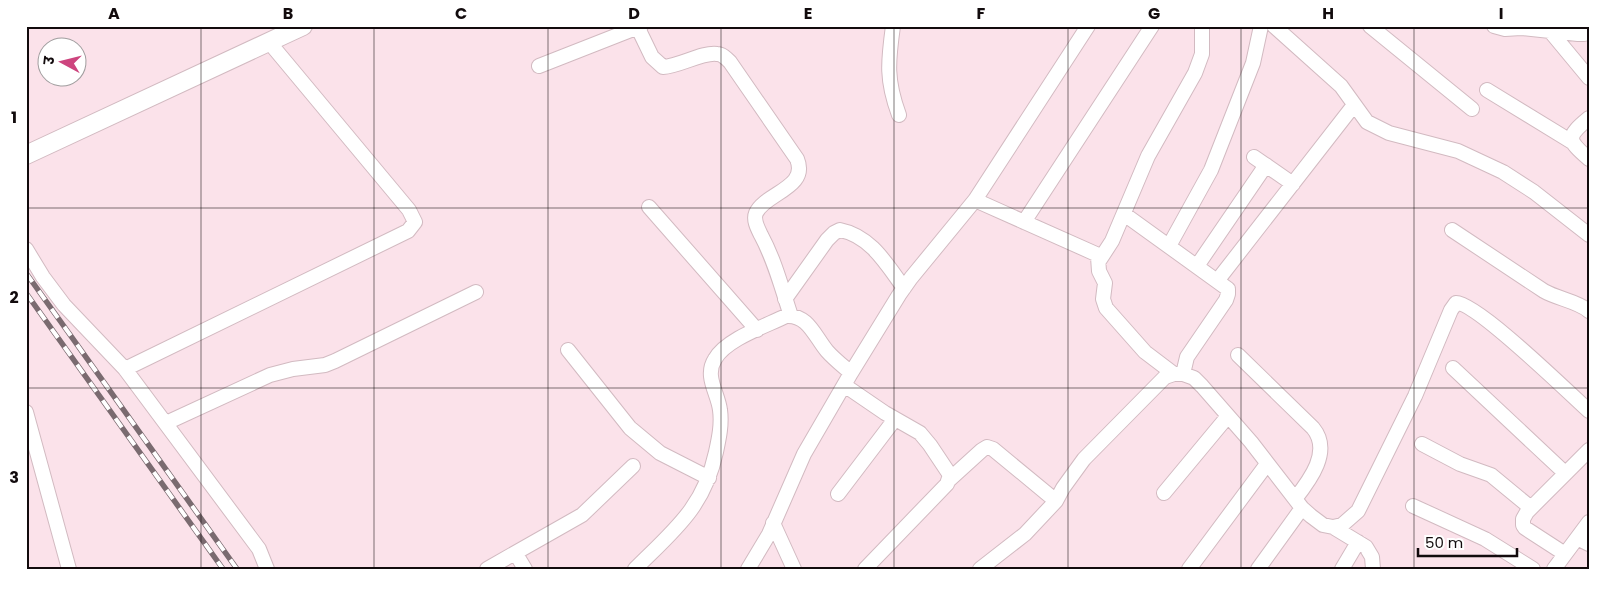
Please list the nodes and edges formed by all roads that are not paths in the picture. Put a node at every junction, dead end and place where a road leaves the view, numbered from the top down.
1 (303, 26) edge
2 (894, 26) edge
3 (1088, 26) edge
4 (1152, 26) edge
5 (1202, 26) edge
6 (1261, 26) edge
7 (1274, 26) edge
8 (1370, 26) edge
9 (639, 27) edge
10 (1496, 27) edge
11 (1550, 31) junction
12 (1587, 33) edge
13 (269, 42) junction
14 (539, 66) dead end
15 (1589, 78) edge
16 (1487, 90) dead end
17 (1354, 106) junction
18 (1472, 109) dead end
19 (899, 115) dead end
20 (1589, 118) edge
21 (1572, 142) junction
22 (26, 155) edge
23 (1254, 157) dead end
24 (1589, 159) edge
25 (1266, 165) junction
26 (1293, 184) junction
27 (975, 200) junction
28 (649, 208) dead end
29 (1124, 214) junction
30 (1024, 222) junction
31 (1452, 230) dead end
32 (1589, 234) edge
33 (1169, 246) junction
34 (26, 249) edge
35 (1099, 261) junction
36 (1197, 266) junction
37 (1217, 281) junction
38 (904, 288) junction
39 (476, 292) dead end
40 (786, 299) junction
41 (1589, 311) edge
42 (791, 316) junction
43 (757, 330) junction
44 (568, 350) dead end
45 (1238, 355) dead end
46 (1453, 368) dead end
47 (125, 369) junction
48 (1179, 374) junction
49 (848, 379) junction
50 (1589, 411) edge
51 (26, 412) edge
52 (1228, 416) junction
53 (894, 419) junction
54 (166, 423) junction
55 (1422, 444) dead end
56 (1589, 450) edge
57 (1268, 464) junction
58 (633, 466) dead end
59 (1566, 473) junction
60 (709, 478) junction
61 (949, 480) junction
62 (1164, 493) dead end
63 (838, 494) dead end
64 (1056, 501) junction
65 (1298, 504) junction
66 (1413, 506) dead end
67 (1531, 508) junction
68 (1589, 522) edge
69 (774, 523) junction
70 (1333, 527) junction
71 (1583, 541) edge
72 (1358, 542) junction
73 (516, 554) junction
74 (1565, 554) junction
75 (987, 567) edge
76 (68, 569) edge
77 (267, 569) edge
78 (487, 569) edge
79 (525, 569) edge
80 (635, 569) edge
81 (748, 569) edge
82 (794, 569) edge
83 (865, 569) edge
84 (1189, 569) edge
85 (1258, 569) edge
86 (1342, 569) edge
87 (1373, 569) edge
88 (1533, 569) edge
89 (1554, 569) edge

1 - 13 main road
2 - 19 street
3 - 27 street
4 - 30 street
5 - 29 street
6 - 33 street
7 - 17 street
8 - 18 street
9 - 14 street
9 - 40 street
10 - 11 street
11 - 12 street
11 - 15 street
13 - 22 main road
13 - 47 street
16 - 21 street
17 - 26 street
17 - 32 street
20 - 21 street
21 - 24 street
23 - 25 street
25 - 26 street
25 - 36 street
26 - 37 street
27 - 30 street
27 - 38 street
28 - 43 street
29 - 33 street
29 - 35 street
30 - 35 street
31 - 41 street
33 - 36 street
34 - 47 street
35 - 48 street
36 - 37 street
37 - 48 street
38 - 40 street
38 - 49 street
39 - 54 street
40 - 42 street
42 - 43 street
42 - 49 street
43 - 60 street
44 - 60 street
45 - 65 street
46 - 59 street
47 - 54 street
48 - 52 street
48 - 64 street
49 - 53 street
49 - 69 street
50 - 70 street
51 - 76 street
52 - 57 street
52 - 62 street
53 - 61 street
53 - 63 street
54 - 77 street
55 - 67 street
56 - 59 street
57 - 65 street
57 - 84 street
58 - 73 street
59 - 67 street
60 - 80 street
61 - 64 street
61 - 83 street
64 - 75 street
65 - 70 street
65 - 85 street
66 - 88 street
67 - 74 street
68 - 71 street
69 - 81 street
69 - 82 street
70 - 72 street
71 - 74 street
72 - 86 street
72 - 87 street
73 - 78 street
73 - 79 street
74 - 89 street

